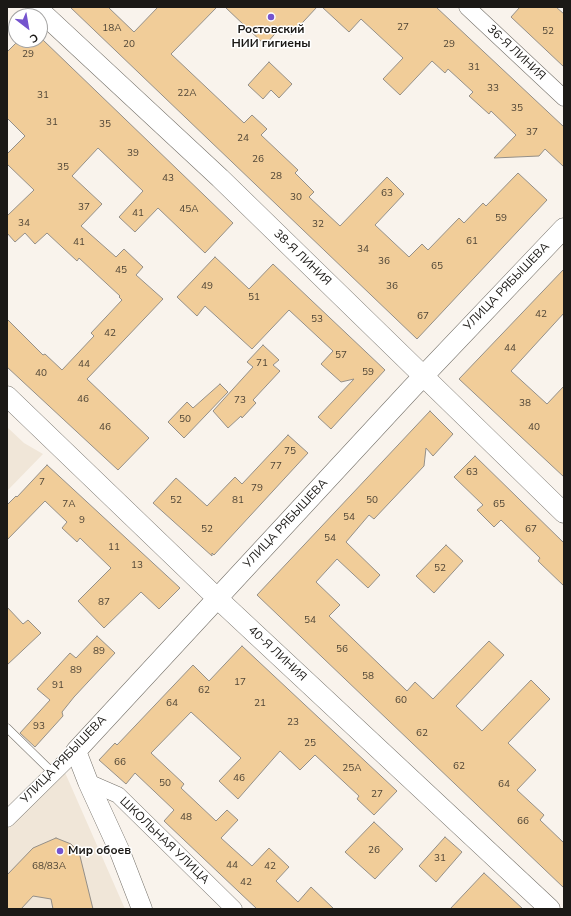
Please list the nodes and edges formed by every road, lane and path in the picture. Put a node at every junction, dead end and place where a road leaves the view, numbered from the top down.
1 (36, 7) edge
2 (467, 7) edge
3 (564, 98) edge
4 (564, 228) edge
5 (423, 376) junction
6 (7, 396) edge
7 (564, 513) edge
8 (217, 598) junction
9 (7, 728) edge
10 (76, 751) junction
11 (53, 773) junction
12 (88, 782) junction
13 (7, 819) edge
14 (142, 909) edge
15 (234, 909) edge
16 (550, 909) edge

1 - 5 street, 38-Я ЛИНИЯ
2 - 3 street, 36-Я ЛИНИЯ
4 - 5 street, УЛИЦА РЯБЫШЕВА
5 - 7 street, 38-Я ЛИНИЯ
5 - 8 street, УЛИЦА РЯБЫШЕВА
6 - 8 street, 40-Я ЛИНИЯ
8 - 10 street, УЛИЦА РЯБЫШЕВА
8 - 16 street, 40-Я ЛИНИЯ
9 - 11 lane
10 - 11 street, УЛИЦА РЯБЫШЕВА
10 - 12 street
11 - 13 street, УЛИЦА РЯБЫШЕВА
12 - 14 street
12 - 15 street, ШКОЛЬНАЯ УЛИЦА

